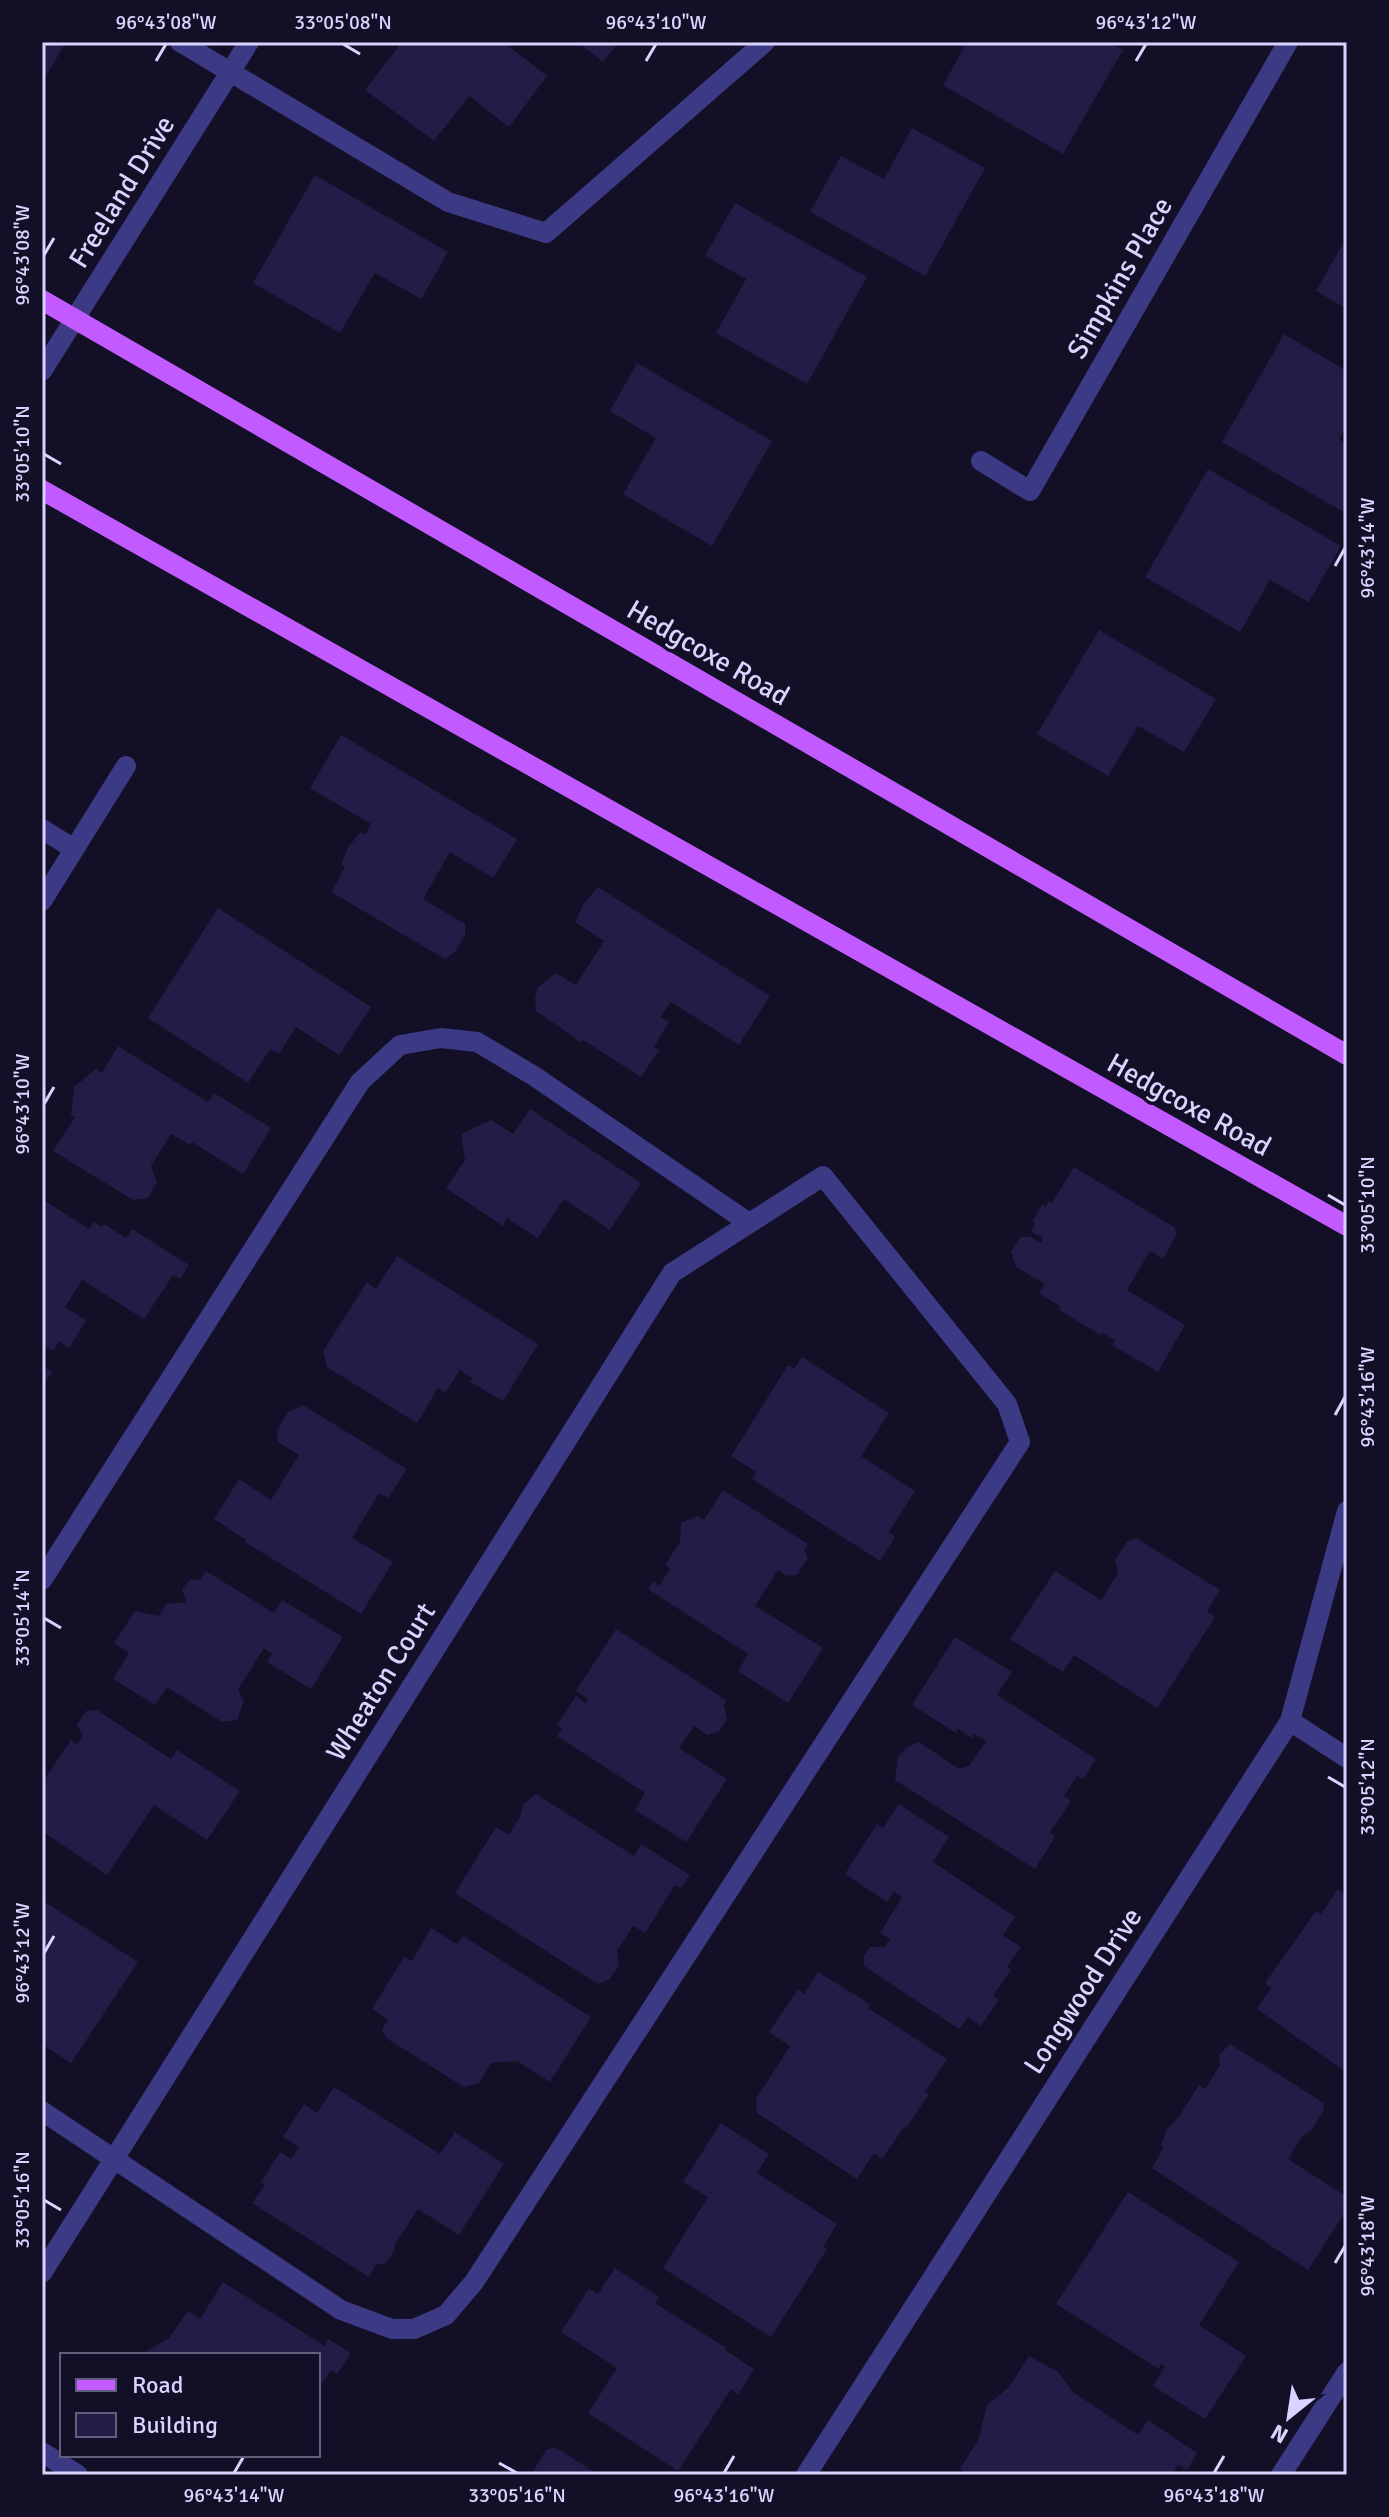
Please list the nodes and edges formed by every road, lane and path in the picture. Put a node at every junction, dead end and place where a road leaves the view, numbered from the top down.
1 (180, 42) edge
2 (249, 42) edge
3 (765, 42) edge
4 (1288, 42) edge
5 (230, 72) junction
6 (42, 300) edge
7 (75, 319) junction
8 (42, 371) edge
9 (981, 461) dead end
10 (42, 490) edge
11 (126, 766) dead end
12 (42, 829) edge
13 (74, 849) junction
14 (42, 901) edge
15 (1347, 1055) edge
16 (749, 1223) junction
17 (1347, 1226) edge
18 (1347, 1511) edge
19 (42, 1580) edge
20 (1290, 1721) junction
21 (1347, 1758) edge
22 (42, 2111) edge
23 (114, 2159) junction
24 (42, 2273) edge
25 (1347, 2372) edge
26 (42, 2452) edge
27 (78, 2475) edge
28 (806, 2475) edge
29 (1281, 2475) edge

1 - 5 street
2 - 5 street, Freeland Drive
3 - 5 street
4 - 9 street, Simpkins Place
5 - 7 street, Freeland Drive
6 - 7 main road, Hedgcoxe Road
7 - 8 street, Freeland Drive
7 - 15 main road, Hedgcoxe Road
10 - 17 main road, Hedgcoxe Road
11 - 13 street
12 - 13 street
13 - 14 street
16 - 19 street
16 - 23 street, Wheaton Court
16 - 23 street, Wheaton Court
18 - 20 street, Longwood Drive
20 - 21 street
20 - 28 street, Longwood Drive
22 - 23 street
23 - 24 street, Wheaton Court
25 - 29 street
26 - 27 street

